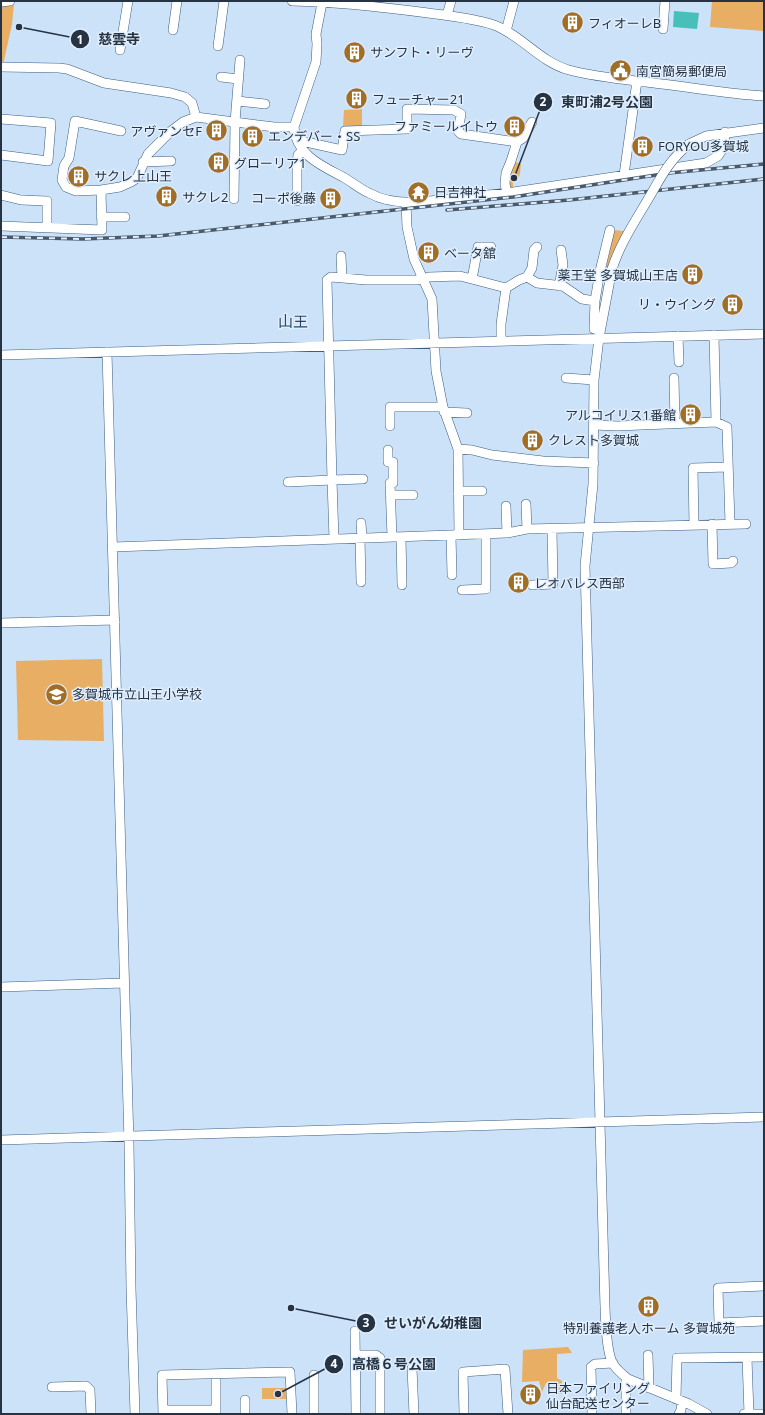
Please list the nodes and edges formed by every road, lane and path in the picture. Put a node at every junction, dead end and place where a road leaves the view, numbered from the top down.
1 (10, 1) edge
2 (128, 1) edge
3 (177, 1) edge
4 (224, 1) edge
5 (292, 1) edge
6 (307, 1) edge
7 (451, 1) edge
8 (514, 1) edge
9 (665, 1) edge
10 (1, 2) edge
11 (332, 2) edge
12 (322, 3) junction
13 (447, 15) junction
14 (663, 29) dead end
15 (173, 30) dead end
16 (506, 31) junction
17 (218, 46) dead end
18 (120, 50) dead end
19 (240, 60) dead end
20 (1, 67) edge
21 (221, 77) dead end
22 (238, 79) junction
23 (637, 81) junction
24 (764, 96) edge
25 (237, 101) junction
26 (265, 104) dead end
27 (196, 117) junction
28 (1, 119) edge
29 (235, 122) junction
30 (532, 122) dead end
31 (294, 127) junction
32 (764, 128) edge
33 (121, 131) dead end
34 (725, 132) junction
35 (297, 140) junction
36 (517, 142) junction
37 (303, 150) junction
38 (1, 155) edge
39 (171, 161) dead end
40 (144, 162) junction
41 (624, 174) junction
42 (101, 190) junction
43 (507, 193) junction
44 (1, 195) edge
45 (234, 199) dead end
46 (297, 201) dead end
47 (406, 203) junction
48 (102, 217) junction
49 (125, 217) dead end
50 (1, 226) edge
51 (47, 227) junction
52 (610, 230) dead end
53 (491, 247) dead end
54 (537, 247) dead end
55 (561, 250) dead end
56 (341, 256) dead end
57 (527, 277) junction
58 (342, 278) junction
59 (423, 278) junction
60 (472, 279) junction
61 (559, 286) junction
62 (506, 288) junction
63 (595, 301) junction
64 (599, 334) junction
65 (764, 334) edge
66 (714, 335) junction
67 (678, 336) junction
68 (501, 341) junction
69 (435, 343) junction
70 (328, 346) junction
71 (107, 352) junction
72 (1, 356) edge
73 (679, 362) dead end
74 (566, 378) dead end
75 (674, 378) dead end
76 (594, 380) junction
77 (444, 410) junction
78 (467, 413) dead end
79 (716, 422) junction
80 (675, 424) junction
81 (594, 425) junction
82 (390, 426) dead end
83 (458, 449) junction
84 (388, 450) dead end
85 (594, 463) junction
86 (728, 468) junction
87 (363, 479) dead end
88 (332, 480) junction
89 (288, 482) dead end
90 (458, 491) junction
91 (482, 491) dead end
92 (390, 495) junction
93 (413, 495) dead end
94 (526, 504) dead end
95 (506, 506) dead end
96 (361, 523) dead end
97 (712, 524) junction
98 (730, 524) junction
99 (746, 524) dead end
100 (694, 525) junction
101 (589, 527) junction
102 (527, 529) junction
103 (552, 529) junction
104 (507, 533) junction
105 (486, 534) junction
106 (455, 535) junction
107 (396, 537) junction
108 (361, 538) junction
109 (334, 539) junction
110 (113, 547) junction
111 (733, 561) dead end
112 (452, 575) dead end
113 (361, 582) dead end
114 (402, 585) dead end
115 (532, 585) dead end
116 (462, 590) dead end
117 (115, 620) junction
118 (1, 623) edge
119 (124, 983) junction
120 (1, 987) edge
121 (764, 1117) edge
122 (600, 1122) junction
123 (129, 1136) junction
124 (1, 1140) edge
125 (764, 1286) edge
126 (764, 1321) edge
127 (355, 1331) dead end
128 (648, 1354) dead end
129 (356, 1355) junction
130 (746, 1358) junction
131 (764, 1358) edge
132 (613, 1363) junction
133 (412, 1368) dead end
134 (216, 1374) junction
135 (314, 1375) dead end
136 (626, 1378) junction
137 (52, 1387) dead end
138 (649, 1388) junction
139 (245, 1400) dead end
140 (679, 1400) junction
141 (163, 1412) edge
142 (216, 1412) edge
143 (91, 1414) edge
144 (135, 1414) edge
145 (245, 1414) edge
146 (292, 1414) edge
147 (314, 1414) edge
148 (356, 1414) edge
149 (380, 1414) edge
150 (414, 1414) edge
151 (464, 1414) edge
152 (508, 1414) edge
153 (592, 1414) edge
154 (626, 1414) edge
155 (679, 1414) edge
156 (707, 1414) edge
157 (744, 1414) edge
158 (749, 1414) edge
159 (764, 1414) edge

1 - 10 street
2 - 18 street
3 - 15 street
4 - 17 street
5 - 6 street
6 - 12 street
7 - 13 street
8 - 16 street
9 - 14 street
11 - 12 street
11 - 13 street
12 - 31 street
13 - 16 street
16 - 23 street
19 - 22 street
20 - 27 street
21 - 22 street
22 - 25 street
23 - 24 street
23 - 41 street
25 - 26 street
25 - 29 street
27 - 29 street
27 - 40 street
28 - 38 street
29 - 31 street
29 - 45 street
30 - 36 street
31 - 35 street
32 - 34 street
33 - 42 street
34 - 41 street
34 - 64 street, bridge
35 - 36 street
35 - 37 street
36 - 43 street
37 - 46 street
37 - 47 street
39 - 40 street
40 - 42 street
41 - 43 street
42 - 48 street
43 - 47 street
44 - 51 street
47 - 59 street
48 - 49 street
48 - 51 street
50 - 51 street
52 - 63 street
53 - 60 street
54 - 57 street
55 - 61 street
56 - 58 street
57 - 61 street
57 - 62 street
58 - 59 street
58 - 70 street
59 - 60 street
59 - 69 street
60 - 62 street
61 - 63 street
62 - 68 street
63 - 64 street
64 - 67 street
64 - 68 street
64 - 76 street
65 - 66 street
66 - 67 street
66 - 79 street
67 - 73 street
68 - 69 street
69 - 70 street
69 - 77 street
70 - 71 street
70 - 88 street
71 - 72 street
71 - 110 street
74 - 76 street
75 - 80 street
76 - 81 street
77 - 78 street
77 - 82 street
77 - 83 street
79 - 80 street
79 - 86 street
80 - 81 street
81 - 85 street
83 - 85 street
83 - 90 street
84 - 92 street
85 - 101 street
86 - 98 street
86 - 100 street
87 - 88 street
88 - 89 street
88 - 109 street
90 - 91 street
90 - 106 street
92 - 93 street
92 - 107 street
94 - 102 street
95 - 104 street
96 - 108 street
97 - 98 street
97 - 100 street
97 - 111 street
98 - 99 street
100 - 101 street
101 - 103 street
101 - 122 street
102 - 103 street
102 - 104 street
103 - 115 street
104 - 105 street
105 - 106 street
105 - 116 street
106 - 107 street
106 - 112 street
107 - 108 street
107 - 114 street
108 - 109 street
108 - 113 street
109 - 110 street
110 - 117 street
117 - 118 street
117 - 119 street
119 - 120 street
119 - 123 street
121 - 122 street
122 - 123 street
122 - 132 street
123 - 124 street
123 - 144 street
125 - 126 street
127 - 129 street
128 - 138 street
129 - 148 street
129 - 149 street
130 - 131 street
130 - 140 street
130 - 158 street
132 - 136 street
132 - 153 street
133 - 150 street
134 - 141 street
134 - 142 street
134 - 146 street
135 - 147 street
136 - 138 street
136 - 154 street
137 - 143 street
138 - 140 street
139 - 145 street
140 - 155 street
140 - 156 street
141 - 142 street
151 - 152 street
157 - 158 street
158 - 159 street

